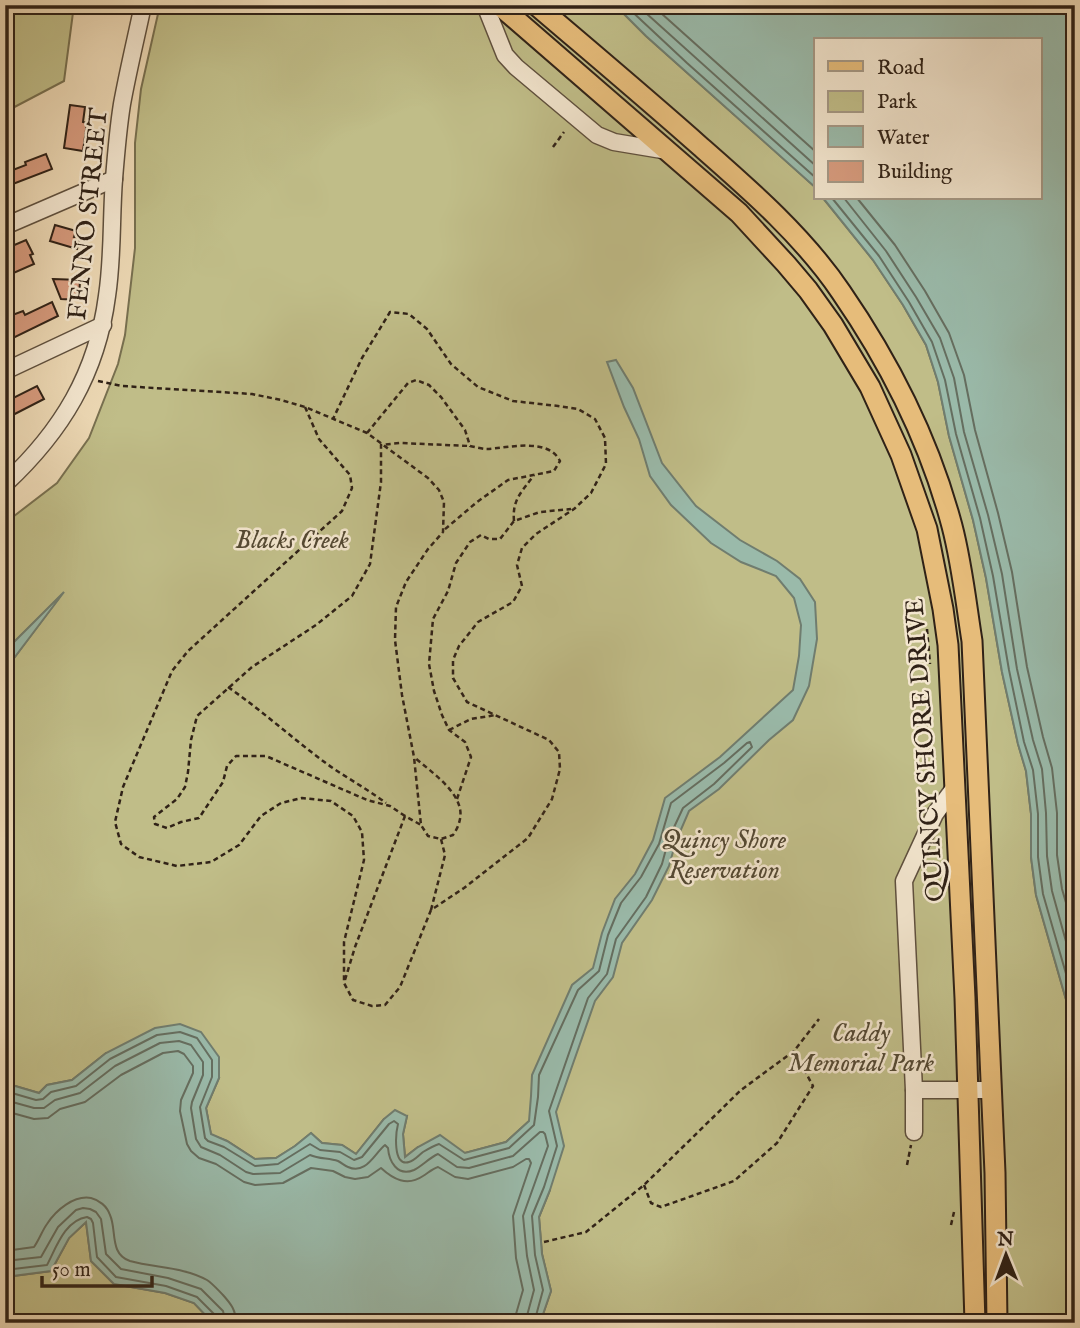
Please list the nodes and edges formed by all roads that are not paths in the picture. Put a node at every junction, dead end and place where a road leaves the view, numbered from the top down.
1 (143, 5) edge
2 (485, 5) edge
3 (499, 5) edge
4 (536, 5) edge
5 (667, 151) junction
6 (114, 179) junction
7 (5, 226) edge
8 (103, 325) junction
9 (5, 371) edge
10 (5, 484) edge
11 (955, 787) junction
12 (914, 1090) junction
13 (968, 1090) junction
14 (991, 1090) junction
15 (914, 1132) road end
16 (975, 1323) edge
17 (997, 1323) edge

1 - 6 street, FENNO STREET
2 - 5 street
3 - 5 main road, QUINCY SHORE DRIVE
4 - 14 main road, QUINCY SHORE DRIVE
5 - 11 main road, QUINCY SHORE DRIVE
6 - 7 street
6 - 8 street, FENNO STREET
8 - 9 street
8 - 10 street, FENNO STREET
11 - 12 street
11 - 13 main road, QUINCY SHORE DRIVE
12 - 13 street
12 - 15 street
13 - 14 street
13 - 16 main road, QUINCY SHORE DRIVE
14 - 17 main road, QUINCY SHORE DRIVE

